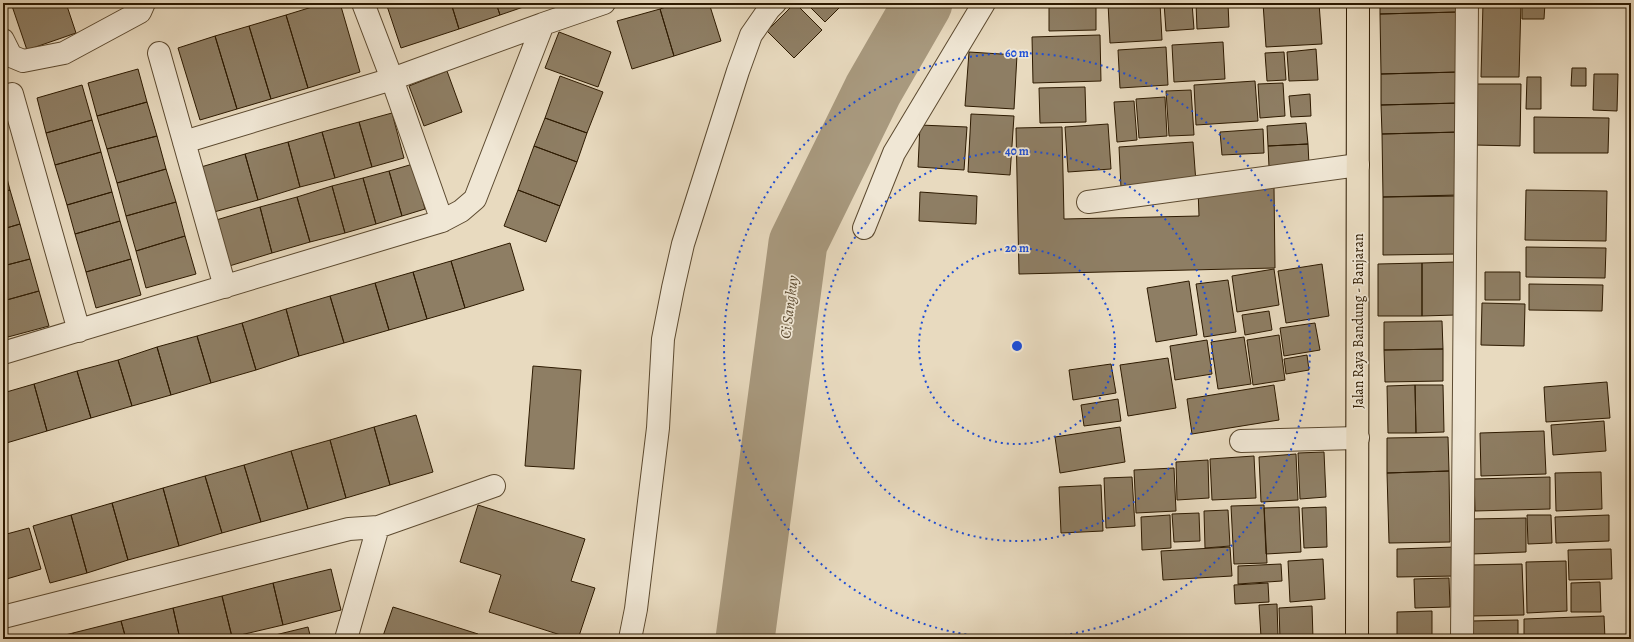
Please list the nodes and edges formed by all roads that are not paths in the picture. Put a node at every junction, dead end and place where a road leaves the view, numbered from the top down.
1 (144, 3) edge
2 (364, 3) edge
3 (604, 3) edge
4 (775, 3) edge
5 (984, 3) edge
6 (1358, 3) edge
7 (1467, 3) edge
8 (543, 24) junction
9 (3, 40) edge
10 (159, 53) dead end
11 (392, 79) junction
12 (12, 94) dead end
13 (184, 142) junction
14 (1358, 165) junction
15 (1088, 202) dead end
16 (442, 221) junction
17 (864, 228) dead end
18 (225, 287) junction
19 (79, 331) junction
20 (3, 354) edge
21 (1358, 438) junction
22 (1241, 441) dead end
23 (494, 486) dead end
24 (378, 527) junction
25 (3, 617) edge
26 (346, 639) edge
27 (630, 639) edge
28 (1357, 639) edge
29 (1462, 639) edge

1 - 9 street
2 - 11 street
3 - 8 street
4 - 27 street
5 - 17 street
6 - 14 main road, Jalan Raya Bandung - Banjaran
7 - 29 street
8 - 11 street
8 - 16 street
10 - 13 street
11 - 13 street
11 - 16 street
12 - 19 street
13 - 18 street
14 - 15 street
14 - 21 main road, Jalan Raya Bandung - Banjaran
16 - 18 street
18 - 19 street
19 - 20 street
21 - 22 street
21 - 28 main road, Jalan Raya Bandung - Banjaran
23 - 24 street
24 - 25 street
24 - 26 street

